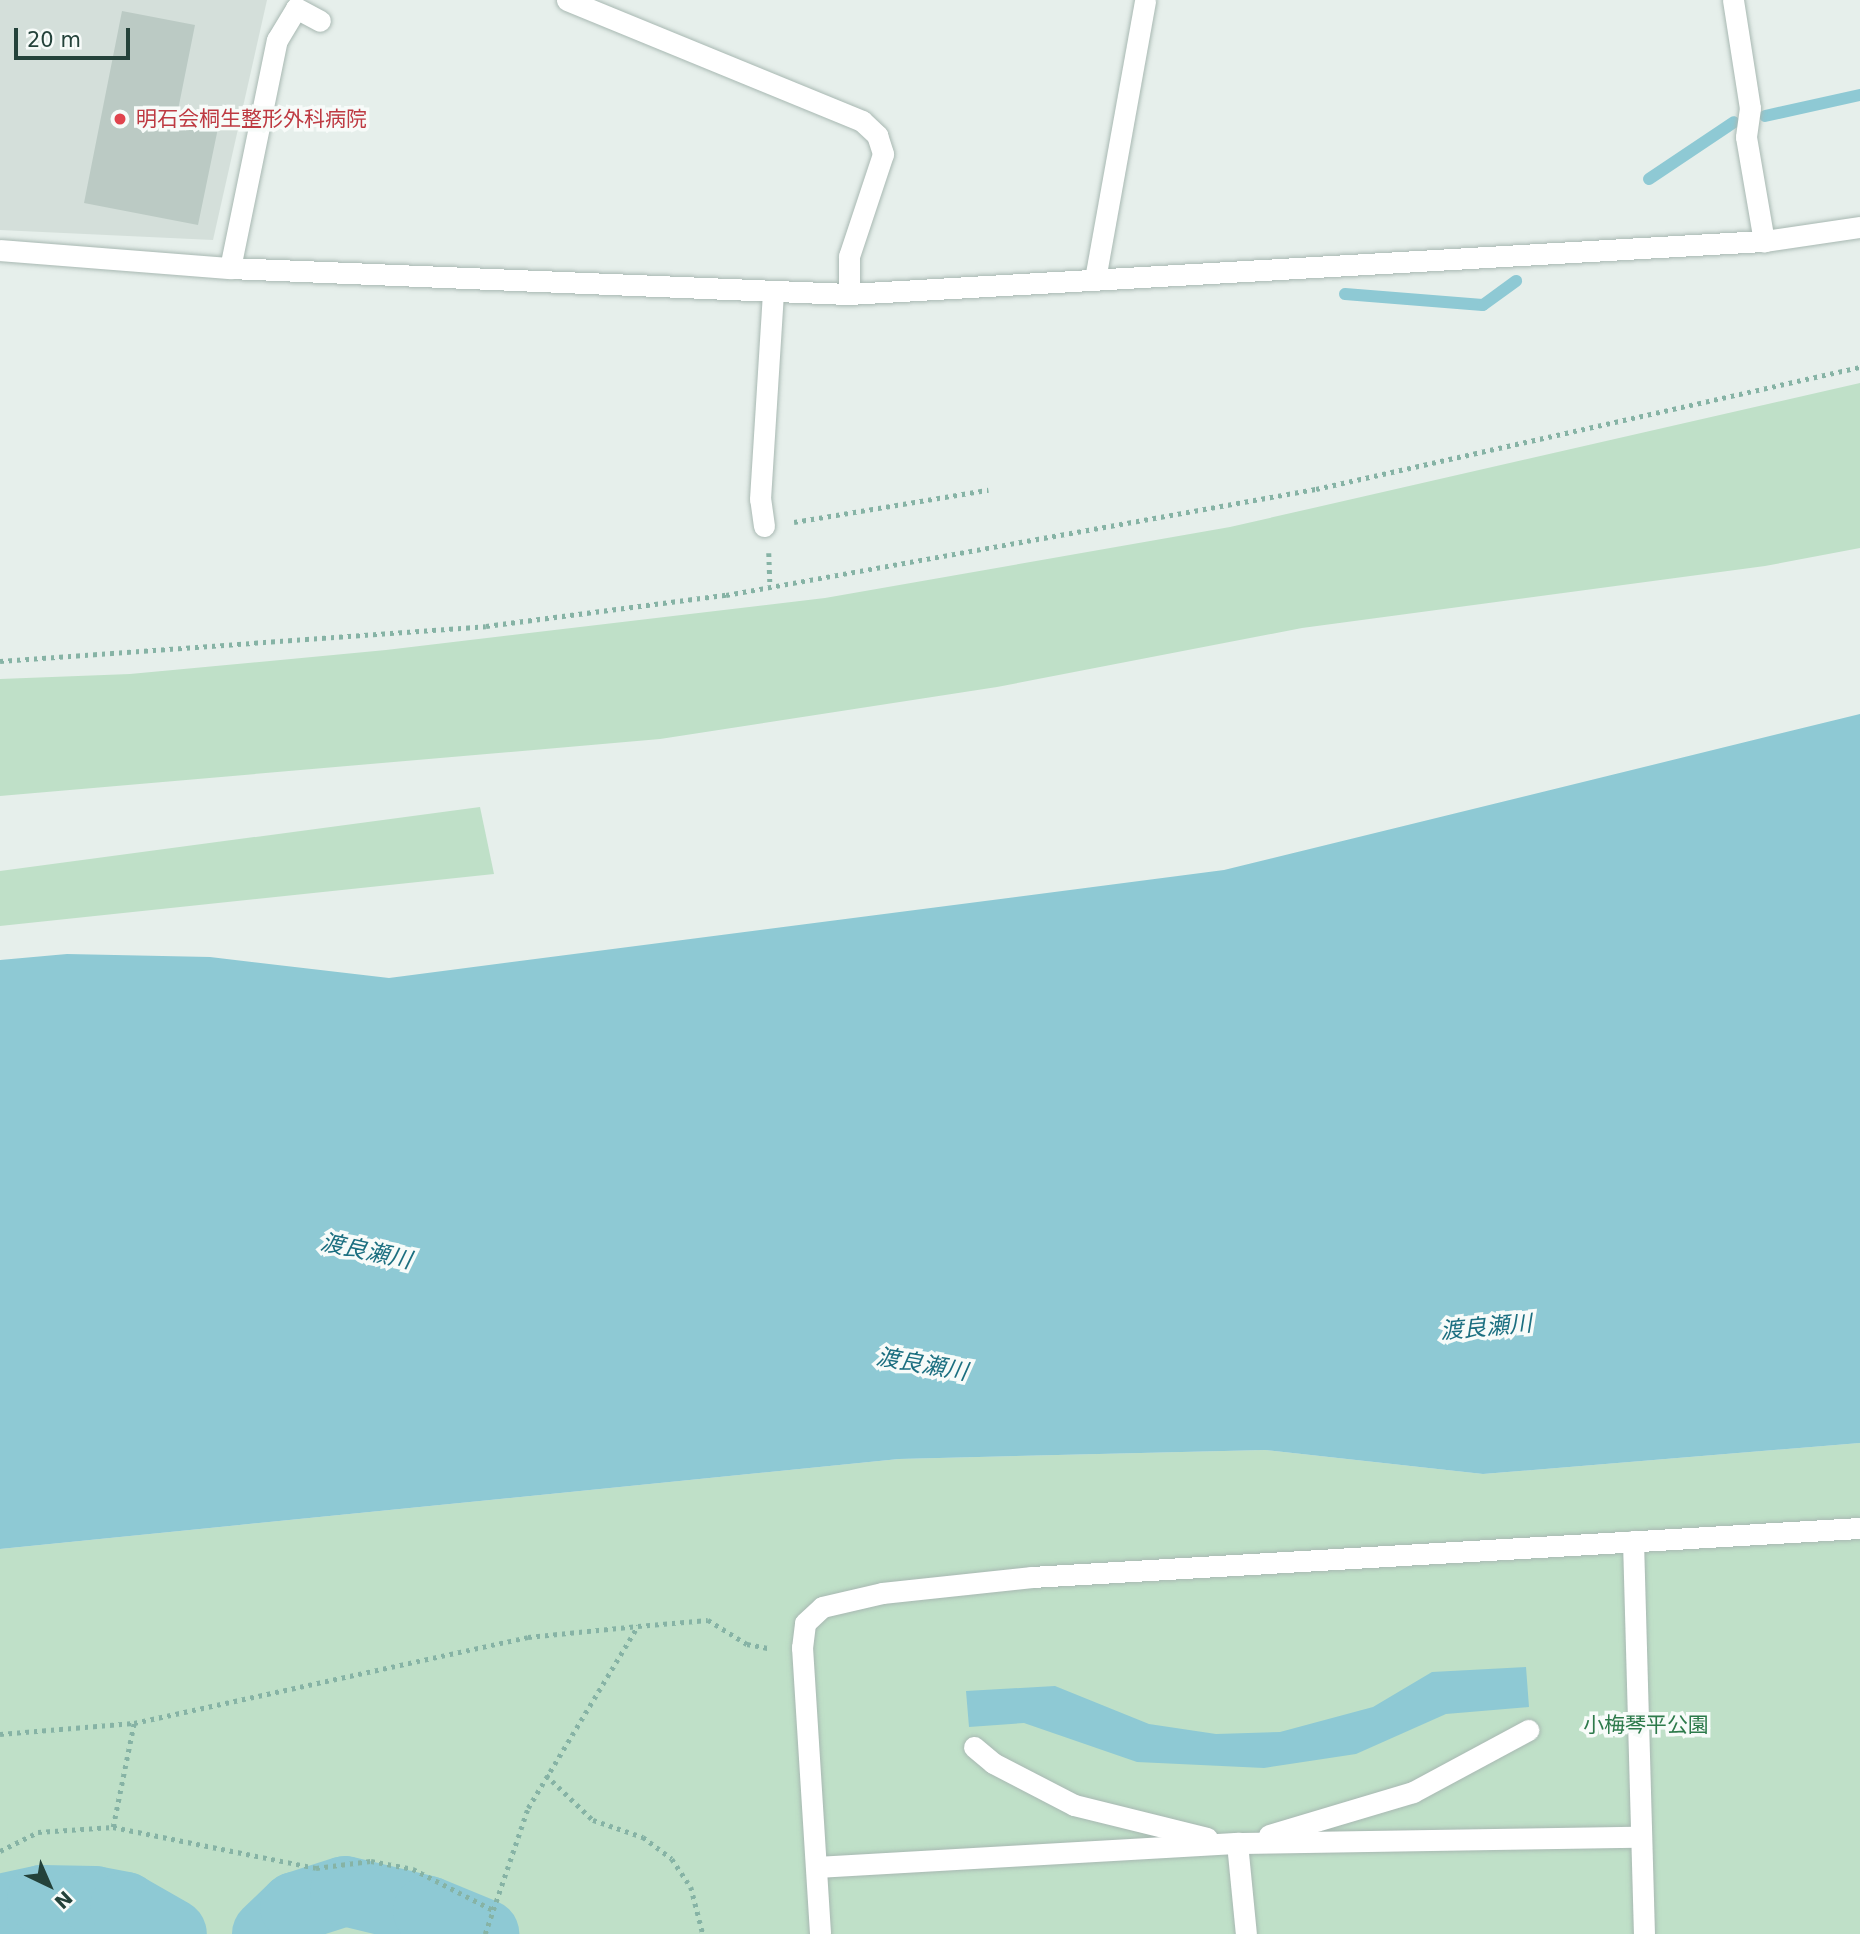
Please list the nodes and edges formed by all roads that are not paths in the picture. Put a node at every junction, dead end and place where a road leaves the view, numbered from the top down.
1 (567, 0) edge
2 (1145, 0) edge
3 (1733, 0) edge
4 (293, 4) edge
5 (320, 21) dead end
6 (1860, 227) edge
7 (1764, 241) junction
8 (0, 250) edge
9 (230, 268) junction
10 (1095, 279) junction
11 (773, 293) junction
12 (849, 294) junction
13 (764, 526) road end
14 (1860, 1528) edge
15 (1633, 1541) junction
16 (1528, 1730) dead end
17 (974, 1747) dead end
18 (1641, 1837) junction
19 (1237, 1843) junction
20 (817, 1867) junction
21 (820, 1933) edge
22 (1246, 1934) edge
23 (1644, 1934) edge

1 - 12 street
2 - 10 street
3 - 7 street
4 - 5 street
4 - 9 street
6 - 7 street
7 - 10 street
8 - 9 street
9 - 11 street
10 - 12 street
11 - 12 street
11 - 13 street
14 - 15 street
15 - 18 street
15 - 20 street
16 - 19 street
17 - 19 street
18 - 19 street
18 - 23 street
19 - 20 street
19 - 22 street
20 - 21 street

